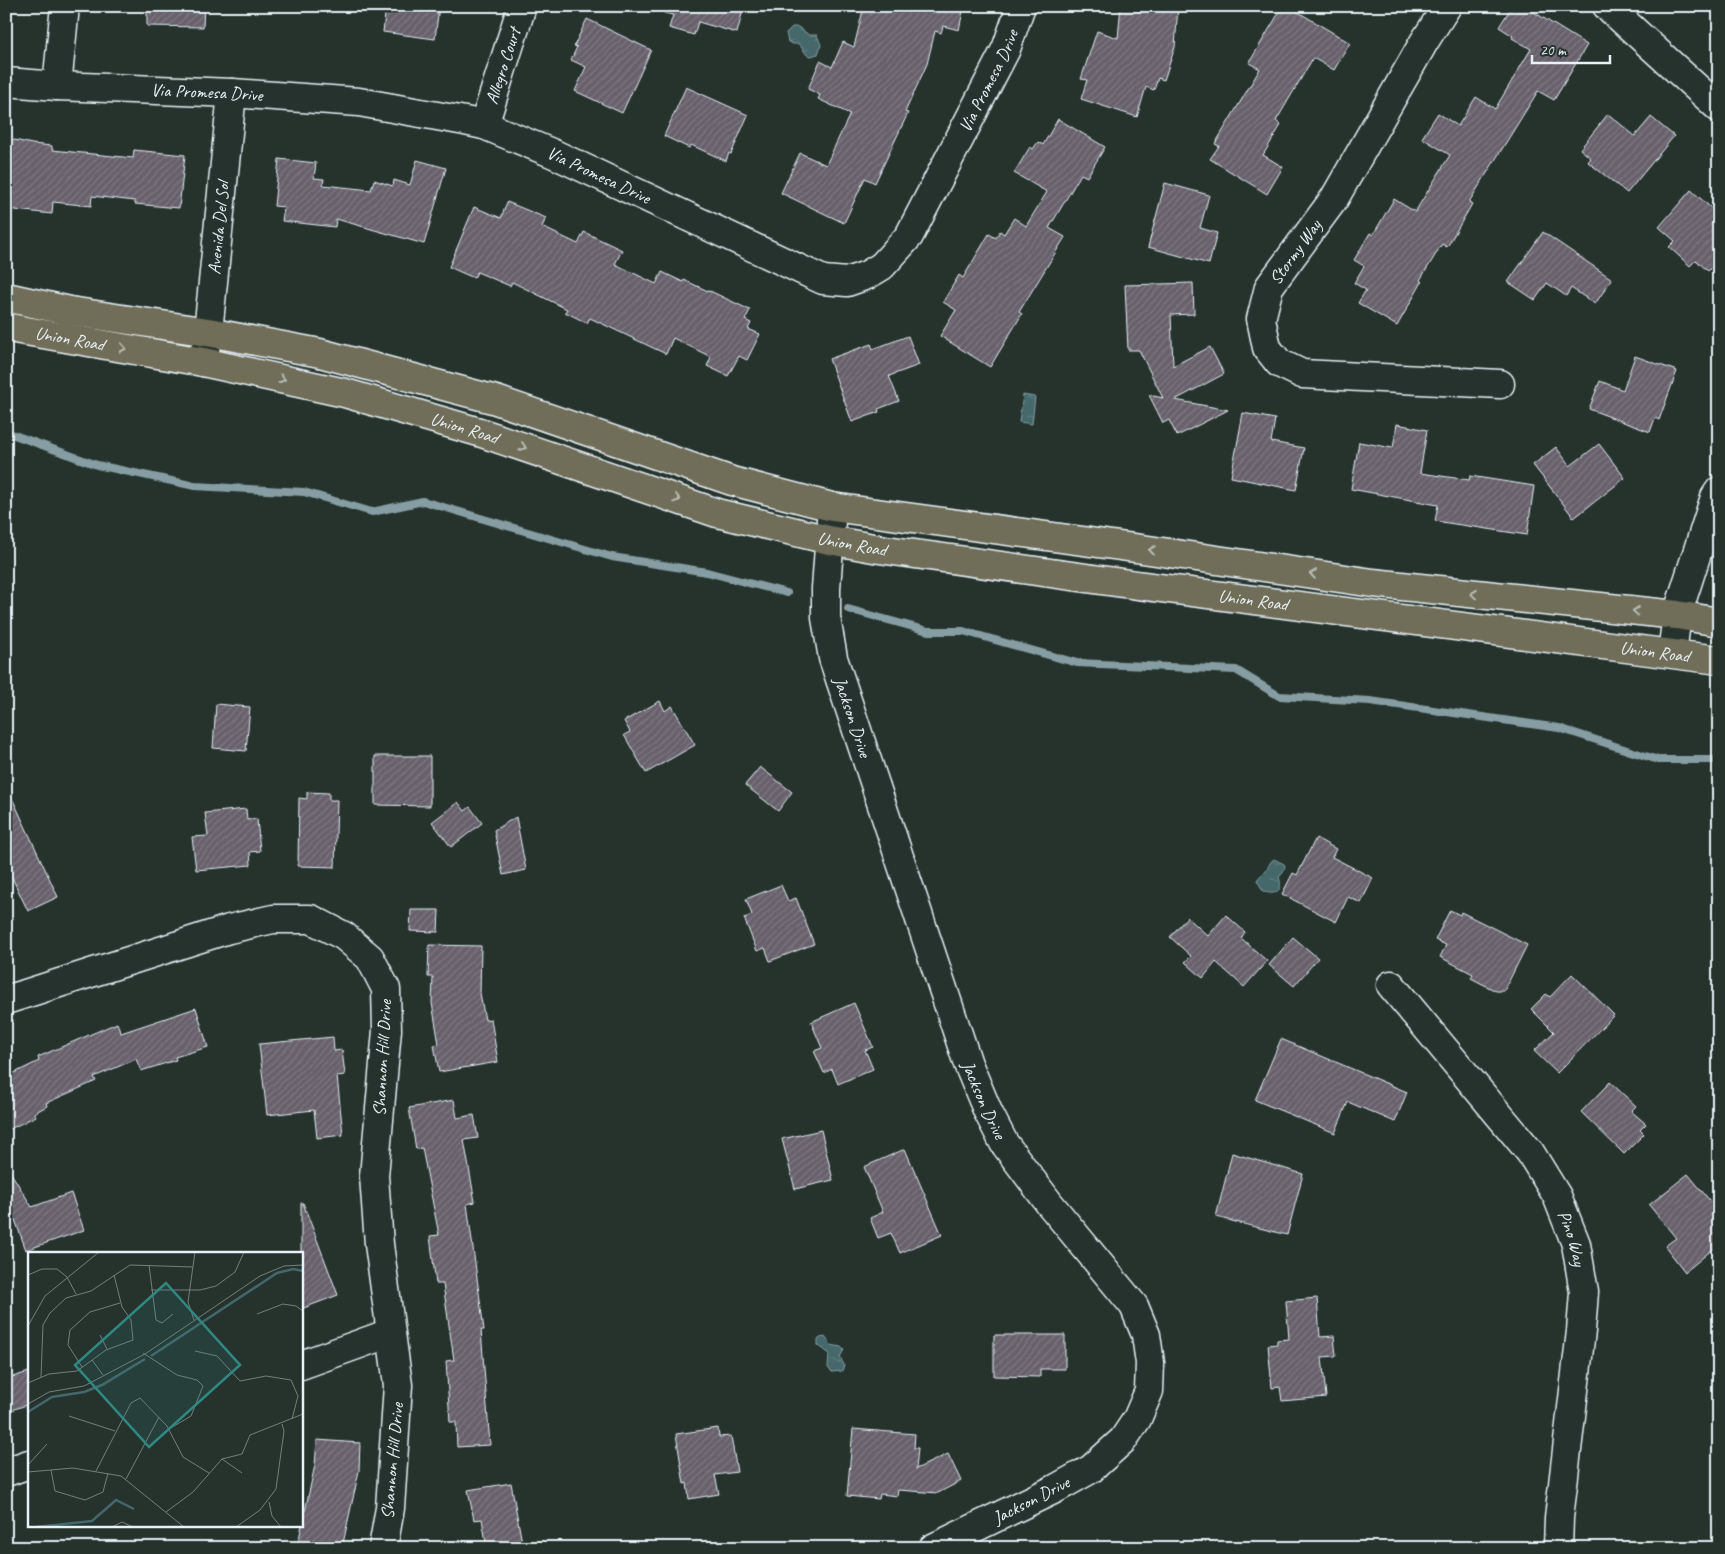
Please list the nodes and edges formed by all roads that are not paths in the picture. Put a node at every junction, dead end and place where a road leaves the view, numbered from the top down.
1 (65, 6) edge
2 (522, 6) edge
3 (1020, 6) edge
4 (1447, 6) edge
5 (1607, 6) edge
6 (6, 82) edge
7 (57, 86) junction
8 (232, 93) junction
9 (1719, 108) edge
10 (484, 125) junction
11 (6, 297) edge
12 (6, 327) edge
13 (208, 332) junction
14 (204, 362) junction
15 (1500, 384) dead end
16 (1719, 491) edge
17 (832, 507) junction
18 (829, 540) junction
19 (1677, 616) junction
20 (1719, 622) edge
21 (1672, 653) junction
22 (1719, 660) edge
23 (1391, 985) dead end
24 (6, 1000) edge
25 (390, 1333) junction
26 (302, 1365) edge
27 (28, 1464) edge
28 (6, 1472) edge
29 (383, 1548) edge
30 (933, 1548) edge
31 (1558, 1548) edge

1 - 7 street
2 - 10 street, Allegro Court
3 - 10 street, Via Promesa Drive
4 - 15 street, Stormy Way
5 - 9 street
6 - 7 street, Via Promesa Drive
7 - 8 street, Via Promesa Drive
8 - 10 street, Via Promesa Drive
8 - 13 street, Avenida Del Sol
11 - 13 main road, Union Road
12 -> 14 main road, Union Road
13 - 14 street, Avenida Del Sol
13 - 17 main road, Union Road
14 -> 18 main road, Union Road
16 - 19 street
17 - 18 street, Jackson Drive
19 -> 17 main road, Union Road
18 - 21 main road, Union Road
18 - 30 street, Jackson Drive
19 - 20 main road, Union Road
19 - 21 street
21 - 22 main road, Union Road
23 - 31 street, Pino Way
24 - 25 street, Shannon Hill Drive
25 - 26 street
25 - 29 street, Shannon Hill Drive
27 - 28 street

